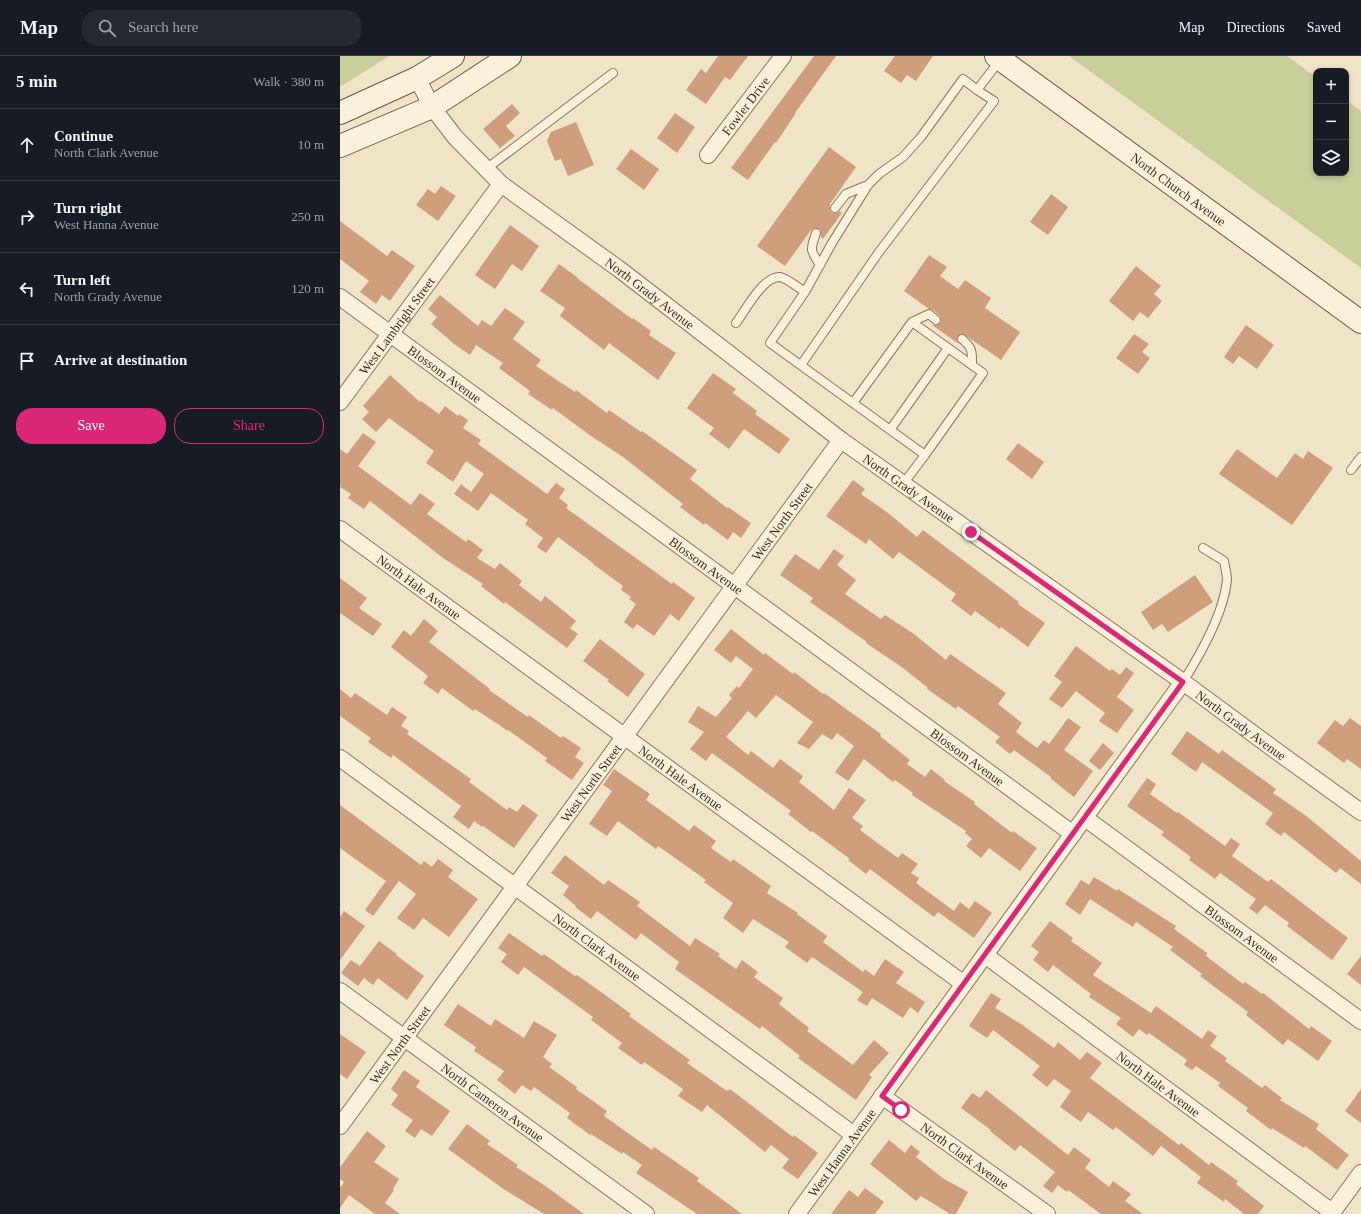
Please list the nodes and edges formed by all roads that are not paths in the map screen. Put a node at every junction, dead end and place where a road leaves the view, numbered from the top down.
1 (453, 56) edge
2 (510, 56) edge
3 (783, 56) edge
4 (999, 58) edge
5 (613, 73) dead end
6 (417, 78) junction
7 (977, 90) junction
8 (432, 106) junction
9 (340, 114) edge
10 (340, 146) edge
11 (708, 155) dead end
12 (486, 169) junction
13 (501, 184) junction
14 (868, 185) junction
15 (835, 208) dead end
16 (816, 233) dead end
17 (820, 265) junction
18 (805, 292) junction
19 (340, 297) edge
20 (936, 320) dead end
21 (912, 322) junction
22 (1361, 322) edge
23 (736, 323) dead end
24 (390, 334) junction
25 (962, 339) dead end
26 (948, 348) junction
27 (801, 365) junction
28 (972, 365) junction
29 (340, 402) edge
30 (853, 403) junction
31 (890, 430) junction
32 (841, 440) junction
33 (925, 455) junction
34 (1361, 457) edge
35 (1351, 470) dead end
36 (903, 484) junction
37 (340, 529) edge
38 (1203, 548) dead end
39 (734, 586) junction
40 (1183, 682) junction
41 (624, 736) junction
42 (340, 758) edge
43 (1361, 812) edge
44 (1085, 818) junction
45 (1073, 834) junction
46 (515, 887) junction
47 (985, 955) junction
48 (964, 984) junction
49 (340, 990) edge
50 (1361, 1021) edge
51 (404, 1038) junction
52 (882, 1096) junction
53 (340, 1126) edge
54 (854, 1135) junction
55 (1361, 1172) edge
56 (1331, 1213) edge
57 (646, 1214) edge
58 (797, 1214) edge
59 (1047, 1214) edge

1 - 6 street
2 - 8 street
3 - 11 street, Fowler Drive
4 - 7 lane
4 - 22 street, North Church Avenue
5 - 12 lane
6 - 8 street, North Grady Avenue
6 - 9 street
7 - 14 lane
7 - 27 lane
8 - 10 street
8 - 12 street, North Grady Avenue
12 - 13 street, North Grady Avenue
13 - 24 street, West Lambright Street
13 - 32 street, North Grady Avenue
14 - 15 lane
14 - 17 lane
16 - 17 lane
17 - 18 lane
18 - 23 lane
18 - 27 lane
19 - 24 street, Blossom Avenue
20 - 21 lane
21 - 26 lane
21 - 30 lane
24 - 29 street, West Lambright Street
24 - 39 street, Blossom Avenue
25 - 28 lane
26 - 28 lane
26 - 31 lane
27 - 30 lane
28 - 33 lane
30 - 31 lane
31 - 33 lane
32 - 36 street, North Grady Avenue
32 - 39 street, West North Street
33 - 36 lane
34 - 35 lane
36 - 40 street, North Grady Avenue
37 - 41 street, North Hale Avenue
38 - 40 lane
39 - 41 street, West North Street
39 - 45 street, Blossom Avenue
40 - 43 street, North Grady Avenue
40 - 44 street, West Hanna Avenue
41 - 46 street, West North Street
41 - 48 street, North Hale Avenue
42 - 46 street, North Clark Avenue
44 - 45 street, West Hanna Avenue
44 - 50 street, Blossom Avenue
45 - 47 street, West Hanna Avenue
46 - 51 street, West North Street
46 - 54 street, North Clark Avenue
47 - 48 street, West Hanna Avenue
47 - 56 street, North Hale Avenue
48 - 52 street, West Hanna Avenue
49 - 51 street, North Cameron Avenue
51 - 53 street, West North Street
51 - 57 street, North Cameron Avenue
52 - 54 street, West Hanna Avenue
52 - 59 street, North Clark Avenue
54 - 58 street, West Hanna Avenue
55 - 56 street

